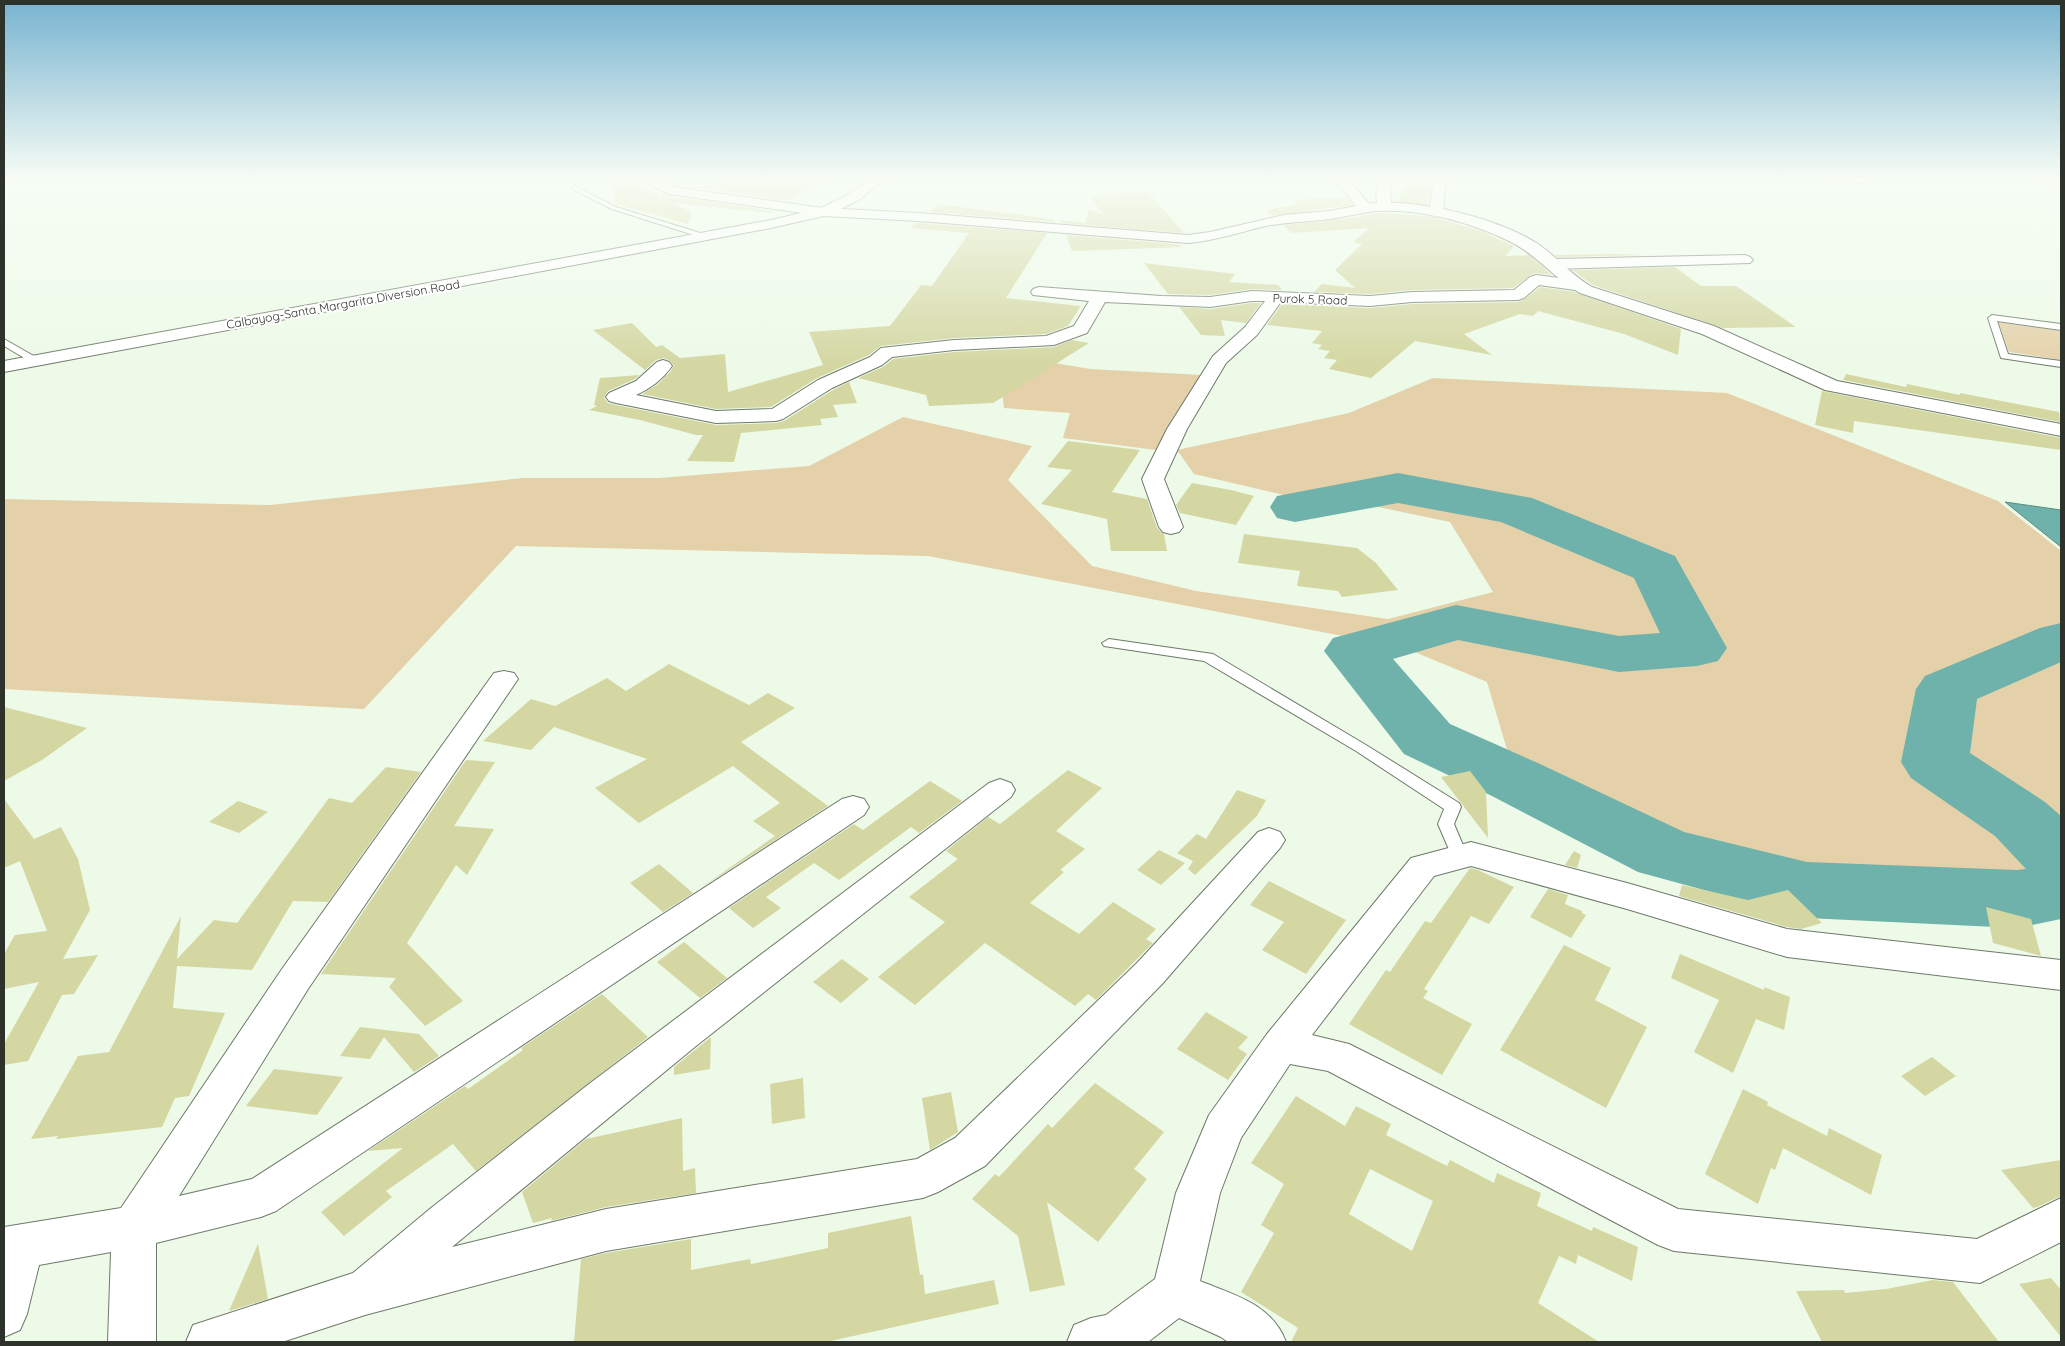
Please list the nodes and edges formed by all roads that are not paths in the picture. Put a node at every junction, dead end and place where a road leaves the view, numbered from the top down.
1 (680, 241) edge
2 (1518, 241) edge
3 (1745, 260) dead end
4 (1553, 264) junction
5 (1575, 285) junction
6 (1040, 292) dead end
7 (1100, 296) junction
8 (1276, 298) junction
9 (2061, 327) edge
10 (4, 342) edge
11 (36, 361) junction
12 (2061, 364) edge
13 (663, 366) dead end
14 (4, 367) edge
15 (2061, 430) edge
16 (1171, 526) dead end
17 (1109, 643) dead end
18 (504, 679) dead end
19 (1000, 790) dead end
20 (854, 807) dead end
21 (1269, 840) dead end
22 (1460, 856) junction
23 (2061, 975) edge
24 (1281, 1046) junction
25 (2061, 1220) edge
26 (134, 1227) junction
27 (12, 1248) edge
28 (365, 1292) junction
29 (1174, 1293) junction
30 (4, 1314) edge
31 (132, 1342) edge
32 (210, 1342) edge
33 (1091, 1342) edge
34 (1262, 1342) edge

1 - 11 main road, Calbayog-Santa Margarita Diversion Road
2 - 4 main road
3 - 4 main road
4 - 5 main road
5 - 8 main road, Purok 5 Road
5 - 15 main road
6 - 7 main road, Purok 5 Road
7 - 8 main road, Purok 5 Road
7 - 13 main road
8 - 16 main road
9 - 12 lane
10 - 11 lane
11 - 14 main road, Calbayog-Santa Margarita Diversion Road
17 - 22 lane
18 - 26 main road
19 - 28 main road
20 - 26 main road
21 - 28 main road
22 - 23 main road
22 - 24 main road
24 - 25 main road
24 - 29 main road
26 - 27 main road
26 - 31 main road
27 - 30 main road
28 - 32 main road
29 - 33 main road
29 - 34 main road

